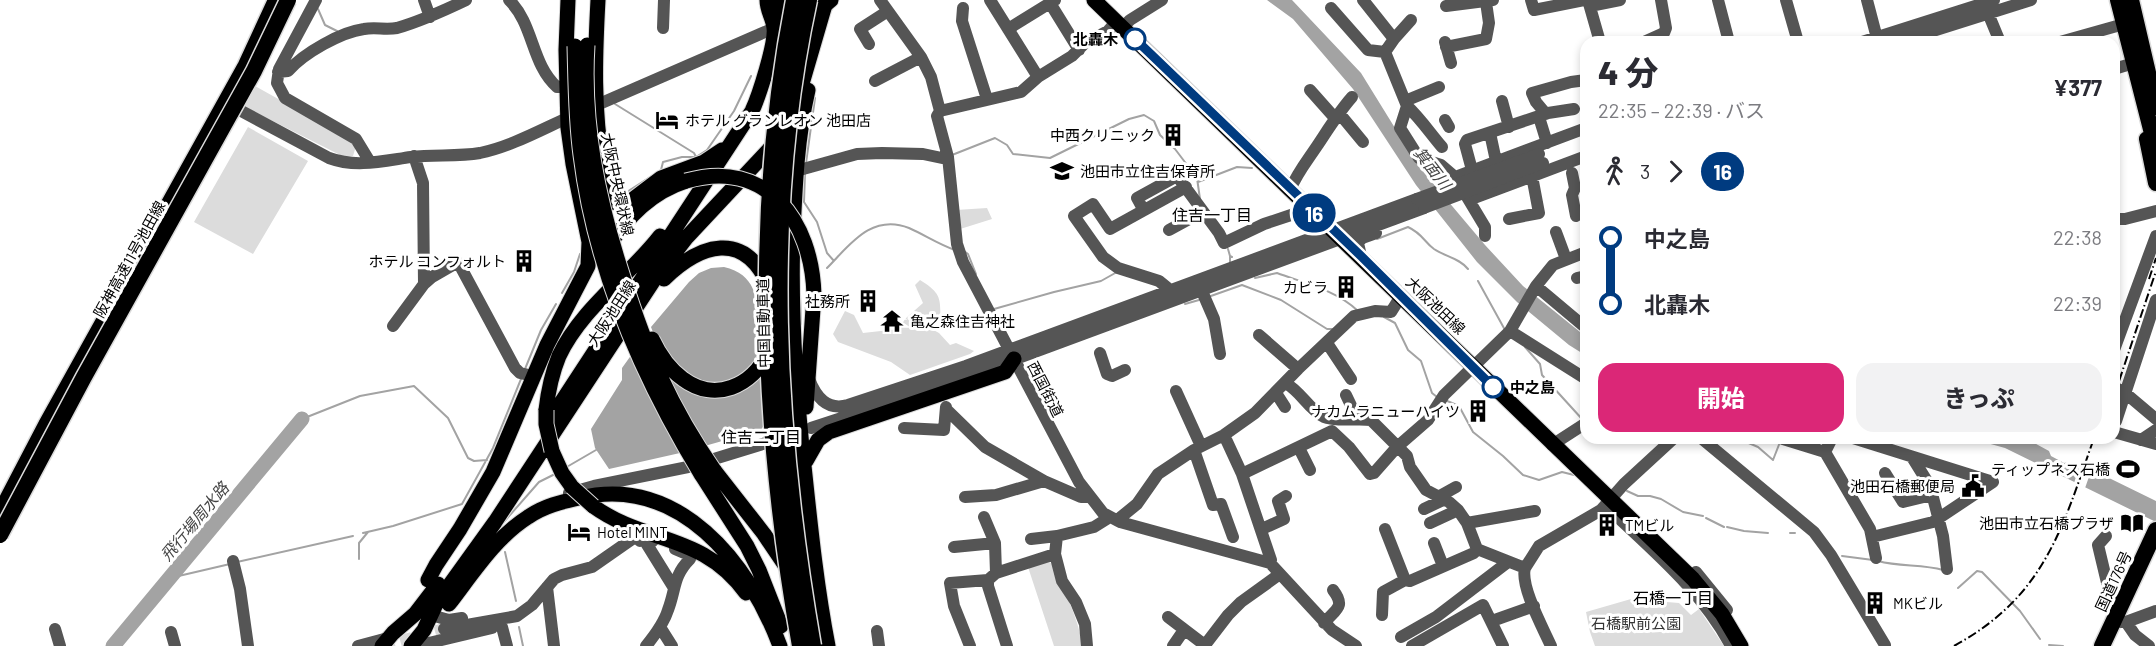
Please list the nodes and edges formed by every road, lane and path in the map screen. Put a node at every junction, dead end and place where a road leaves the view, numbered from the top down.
1 (276, 0) edge
2 (288, 0) edge
3 (316, 0) edge
4 (424, 0) edge
5 (466, 0) edge
6 (568, 0) edge
7 (578, 0) edge
8 (590, 0) edge
9 (598, 0) edge
10 (664, 0) edge
11 (767, 0) edge
12 (780, 0) edge
13 (794, 0) edge
14 (809, 0) edge
15 (880, 0) edge
16 (990, 0) edge
17 (1094, 0) edge
18 (1162, 0) edge
19 (1363, 0) edge
20 (1531, 0) edge
21 (1619, 0) edge
22 (1661, 0) edge
23 (1719, 0) edge
24 (1786, 0) edge
25 (1867, 0) edge
26 (1994, 0) edge
27 (2031, 0) edge
28 (2118, 0) edge
29 (2131, 0) edge
30 (513, 1) edge
31 (830, 1) edge
32 (1490, 1) edge
33 (1052, 2) edge
34 (1587, 2) edge
35 (1446, 6) dead end
36 (1955, 6) edge
37 (963, 8) dead end
38 (1331, 8) dead end
39 (888, 11) junction
40 (1988, 13) junction
41 (430, 17) junction
42 (1411, 20) dead end
43 (2124, 24) junction
44 (1119, 25) junction
45 (663, 28) dead end
46 (775, 28) junction
47 (1008, 29) junction
48 (1598, 36) edge
49 (1657, 36) edge
50 (1728, 36) edge
51 (1796, 36) edge
52 (1876, 36) edge
53 (1886, 36) edge
54 (1917, 36) edge
55 (1998, 36) edge
56 (2081, 36) edge
57 (1394, 39) junction
58 (870, 44) dead end
59 (581, 45) junction
60 (1078, 50) junction
61 (1385, 52) junction
62 (921, 57) junction
63 (2140, 60) junction
64 (1451, 63) dead end
65 (2120, 67) edge
66 (278, 72) junction
67 (1038, 77) junction
68 (874, 81) dead end
69 (1580, 81) edge
70 (566, 87) junction
71 (1439, 87) dead end
72 (1310, 90) dead end
73 (2149, 92) edge
74 (1352, 97) dead end
75 (987, 99) junction
76 (1502, 101) dead end
77 (1406, 103) junction
78 (597, 105) junction
79 (2156, 107) edge
80 (1574, 109) dead end
81 (940, 111) junction
82 (1337, 115) junction
83 (1542, 116) junction
84 (567, 118) junction
85 (1509, 127) junction
86 (1580, 131) edge
87 (1490, 133) junction
88 (1580, 141) edge
89 (1363, 142) dead end
90 (1546, 143) junction
91 (728, 146) junction
92 (1442, 147) dead end
93 (2156, 149) edge
94 (1580, 150) edge
95 (414, 156) junction
96 (948, 157) junction
97 (1580, 157) edge
98 (1496, 161) junction
99 (370, 162) junction
100 (1544, 163) junction
101 (1472, 170) junction
102 (796, 171) junction
103 (1580, 171) edge
104 (1572, 172) junction
105 (1532, 176) junction
106 (1455, 177) junction
107 (2156, 183) edge
108 (1290, 190) junction
109 (696, 197) junction
110 (1398, 200) dead end
111 (1469, 200) junction
112 (1303, 202) junction
113 (2156, 211) edge
114 (1202, 212) junction
115 (1318, 216) junction
116 (1576, 216) dead end
117 (1509, 219) dead end
118 (2120, 219) edge
119 (1405, 220) dead end
120 (605, 222) junction
121 (1169, 230) dead end
122 (1556, 232) dead end
123 (1337, 234) junction
124 (1485, 236) dead end
125 (2156, 236) edge
126 (1580, 254) edge
127 (1361, 256) junction
128 (1566, 259) junction
129 (424, 284) junction
130 (1535, 287) junction
131 (1204, 295) junction
132 (1163, 296) junction
133 (1401, 296) junction
134 (2156, 300) edge
135 (1580, 323) edge
136 (393, 326) dead end
137 (1510, 331) junction
138 (1259, 335) dead end
139 (2120, 335) edge
140 (1327, 343) junction
141 (1100, 353) dead end
142 (1012, 354) junction
143 (1220, 354) dead end
144 (1473, 368) junction
145 (1298, 369) junction
146 (1125, 370) dead end
147 (1580, 375) edge
148 (533, 376) junction
149 (807, 376) junction
150 (1351, 379) dead end
151 (1285, 383) junction
152 (2120, 387) edge
153 (2120, 390) edge
154 (1176, 391) dead end
155 (1276, 393) junction
156 (942, 394) junction
157 (1346, 395) dead end
158 (1285, 407) dead end
159 (947, 410) junction
160 (566, 413) junction
161 (1357, 418) junction
162 (2156, 419) edge
163 (1580, 427) edge
164 (811, 428) dead end
165 (904, 428) dead end
166 (2120, 429) edge
167 (2156, 430) edge
168 (794, 434) dead end
169 (1224, 435) junction
170 (2141, 440) junction
171 (1552, 444) junction
172 (1668, 444) edge
173 (1708, 444) edge
174 (1799, 444) edge
175 (1829, 444) edge
176 (1871, 444) edge
177 (2156, 444) edge
178 (1397, 447) junction
179 (1197, 448) junction
180 (1299, 448) junction
181 (1825, 452) junction
182 (1912, 457) junction
183 (805, 467) junction
184 (1310, 470) dead end
185 (707, 472) junction
186 (1885, 473) dead end
187 (1242, 474) junction
188 (1044, 481) junction
189 (1456, 487) dead end
190 (1932, 495) junction
191 (1286, 496) dead end
192 (965, 497) dead end
193 (1089, 497) junction
194 (1441, 498) junction
195 (1610, 500) junction
196 (549, 505) junction
197 (1424, 509) dead end
198 (1458, 510) junction
199 (1535, 512) dead end
200 (0, 513) edge
201 (984, 517) dead end
202 (1115, 519) junction
203 (1938, 519) junction
204 (1430, 523) dead end
205 (1467, 523) junction
206 (0, 524) edge
207 (1262, 529) junction
208 (1385, 529) dead end
209 (2156, 530) edge
210 (0, 535) edge
211 (1057, 536) junction
212 (1233, 537) dead end
213 (1872, 537) junction
214 (643, 538) junction
215 (1031, 539) dead end
216 (2100, 540) dead end
217 (2156, 542) edge
218 (995, 543) junction
219 (1434, 543) dead end
220 (954, 547) dead end
221 (1477, 549) junction
222 (627, 552) dead end
223 (1055, 554) junction
224 (1876, 558) dead end
225 (233, 561) dead end
226 (1508, 562) junction
227 (1270, 563) junction
228 (1443, 566) junction
229 (1526, 568) junction
230 (1947, 569) dead end
231 (1280, 574) junction
232 (992, 576) junction
233 (428, 580) junction
234 (1406, 580) junction
235 (547, 587) junction
236 (674, 588) junction
237 (1333, 590) dead end
238 (2116, 602) junction
239 (1534, 606) junction
240 (525, 610) junction
241 (2156, 611) edge
242 (1382, 615) dead end
243 (1168, 617) dead end
244 (1492, 621) junction
245 (2123, 622) junction
246 (441, 623) junction
247 (1324, 623) junction
248 (502, 627) junction
249 (660, 627) junction
250 (55, 629) dead end
251 (1184, 630) junction
252 (877, 631) dead end
253 (171, 632) dead end
254 (469, 633) junction
255 (1401, 637) dead end
256 (387, 639) edge
257 (424, 641) edge
258 (648, 645) edge
259 (823, 645) edge
260 (1885, 645) edge
261 (60, 646) edge
262 (175, 646) edge
263 (248, 646) edge
264 (358, 646) edge
265 (411, 646) edge
266 (472, 646) edge
267 (507, 646) edge
268 (554, 646) edge
269 (672, 646) edge
270 (774, 646) edge
271 (780, 646) edge
272 (787, 646) edge
273 (800, 646) edge
274 (879, 646) edge
275 (970, 646) edge
276 (1007, 646) edge
277 (1087, 646) edge
278 (1173, 646) edge
279 (1206, 646) edge
280 (1356, 646) edge
281 (1412, 646) edge
282 (1503, 646) edge
283 (1551, 646) edge
284 (1731, 646) edge
285 (1740, 646) edge
286 (1748, 646) edge
287 (2094, 646) edge
288 (2102, 646) edge
289 (2108, 646) edge
290 (2149, 646) edge

1 - 200 highway, 阪神高速11号池田線
2 - 210 highway, 阪神高速11号池田線, bridge
3 - 66 street
4 - 41 street
5 - 41 street
6 - 70 main road
7 - 59 main road, 大阪中央環状線
8 - 59 main road, 大阪中央環状線
9 - 78 main road
10 - 45 street
11 - 46 main road, 大阪池田線
12 - 46 highway
13 - 273 highway, 中国自動車道, bridge
14 - 259 highway, 中国自動車道, bridge
15 - 39 street, 西国街道
16 - 47 street
17 - 44 main road, 大阪池田線
18 - 44 street
19 - 57 street
20 - 34 street
21 - 34 street
22 - 49 street
23 - 50 street
24 - 51 street
25 - 52 street
26 - 36 street
27 - 40 street
28 - 43 highway
29 - 63 highway
30 - 70 street
31 - 46 street
31 - 102 main road
31 - 160 main road, 大阪池田線
32 - 35 street
32 - 64 street
33 - 47 street
33 - 60 street
34 - 48 street
36 - 53 street
37 - 75 street
38 - 61 street
39 - 58 street
39 - 62 street, 西国街道
40 - 54 street
40 - 55 street
41 - 66 street
42 - 57 street
43 - 56 street
43 - 63 highway
44 - 60 street
44 - 108 main road, 大阪池田線
46 - 78 street
46 - 91 main road, 大阪池田線
47 - 67 street
57 - 61 street
59 - 120 main road, 大阪中央環状線, bridge
59 - 185 main road, 大阪中央環状線, bridge
60 - 67 street
61 - 77 street
62 - 68 street
62 - 81 street, 西国街道
63 - 65 street
63 - 73 highway
63 - 79 highway
66 - 99 street
67 - 75 street
69 - 83 street
70 - 84 main road
71 - 77 street
72 - 82 street
73 - 93 highway
73 - 107 highway
74 - 82 street
75 - 81 street
76 - 85 street
77 - 92 street
77 - 106 street
78 - 84 street
78 - 91 main road
80 - 83 street
81 - 96 street, 西国街道
82 - 89 street
82 - 108 street
83 - 85 street
83 - 90 street
84 - 95 street
84 - 148 main road
85 - 87 street
86 - 90 street
87 - 98 street
87 - 101 street
88 - 100 street
90 - 98 street
91 - 109 main road, 大阪池田線
94 - 100 street
95 - 99 street
95 - 129 street
96 - 102 street
96 - 142 street, 西国街道
97 - 100 street
98 - 101 street
99 - 206 street
100 - 104 street
100 - 105 street
100 - 123 street, bridge
101 - 106 street
102 - 183 main road
103 - 104 street
104 - 116 street
105 - 111 street
105 - 117 street
106 - 111 street
108 - 112 main road, 大阪池田線
109 - 256 main road, 大阪池田線
109 - 270 main road, bridge
110 - 115 street
111 - 124 street
112 - 114 street
112 - 115 main road, 大阪池田線
113 - 118 street
114 - 121 street
114 - 132 street
115 - 123 main road, 大阪池田線
119 - 127 street
120 - 160 main road, bridge
120 - 185 main road, 大阪中央環状線, bridge
122 - 128 street
123 - 127 main road, 大阪池田線
123 - 131 street
123 - 132 street
125 - 139 street
126 - 128 street
127 - 133 main road, 大阪池田線
128 - 130 street
129 - 136 street
129 - 148 street
130 - 135 street
130 - 137 street
131 - 132 street
131 - 143 street
132 - 142 street
133 - 140 street
133 - 144 main road, 大阪池田線
134 - 152 street
137 - 144 street
137 - 147 street
138 - 145 street
140 - 145 street
140 - 150 street
141 - 146 street
142 - 149 street
142 - 156 main road
142 - 164 street
142 - 193 street, 西国街道
144 - 171 main road, 大阪池田線
144 - 178 street
145 - 151 street
148 - 233 main road
149 - 183 main road
149 - 233 main road, bridge
151 - 155 street
151 - 161 street
153 - 162 street
154 - 179 street
155 - 158 street
155 - 169 street
156 - 159 street
156 - 183 main road
157 - 161 street
159 - 165 street
159 - 188 street
160 - 257 main road, 大阪池田線
161 - 178 street
163 - 171 street
166 - 170 street
167 - 170 street
168 - 196 street
169 - 179 street
169 - 187 street
170 - 177 street
171 - 195 main road, 大阪池田線
172 - 195 street
173 - 260 street
174 - 181 street
175 - 181 street
176 - 182 street
178 - 180 street
178 - 194 street
179 - 202 street
179 - 212 street
180 - 184 street
180 - 187 street
181 - 213 street
182 - 190 street
182 - 203 street
183 - 259 main road
185 - 259 main road, 大阪中央環状線
185 - 272 main road, 大阪中央環状線
186 - 190 street
187 - 207 street
188 - 192 street
188 - 193 street
189 - 194 street
190 - 203 street
191 - 207 street
193 - 202 street, 西国街道
194 - 197 street
194 - 198 street
195 - 229 street
195 - 284 street
195 - 285 main road, 大阪池田線
195 - 286 street
196 - 246 main road
196 - 271 main road
198 - 204 street
198 - 205 street
199 - 205 street
201 - 218 street
202 - 211 street
202 - 227 street, 西国街道
203 - 213 street
203 - 230 street
205 - 221 street
207 - 227 street
208 - 234 street
209 - 238 street
209 - 288 highway, 国道176号
211 - 215 street
211 - 223 street
213 - 224 street
214 - 222 street
214 - 235 street
214 - 236 street
214 - 236 street
216 - 238 street
217 - 245 street
218 - 220 street
218 - 232 street
219 - 228 street
221 - 226 street
221 - 228 street
223 - 232 street
223 - 277 street
225 - 263 street
226 - 229 street
226 - 255 street
227 - 231 street
228 - 234 street
229 - 239 street
231 - 247 street
231 - 279 street
232 - 275 street
232 - 276 street
233 - 256 main road
234 - 242 street
235 - 240 street
235 - 268 street
236 - 249 street
237 - 247 street
238 - 287 street
239 - 244 street
239 - 283 street
240 - 246 street
240 - 248 street
241 - 245 street
243 - 251 street
244 - 281 street
244 - 282 street
245 - 289 street
245 - 290 street
246 - 257 main road
247 - 280 street
248 - 254 street
248 - 267 street
249 - 258 street
249 - 269 street
250 - 261 street
251 - 278 street
251 - 279 street
252 - 274 street
253 - 262 street
254 - 257 street
254 - 266 street
256 - 264 street
257 - 265 main road, 大阪池田線

